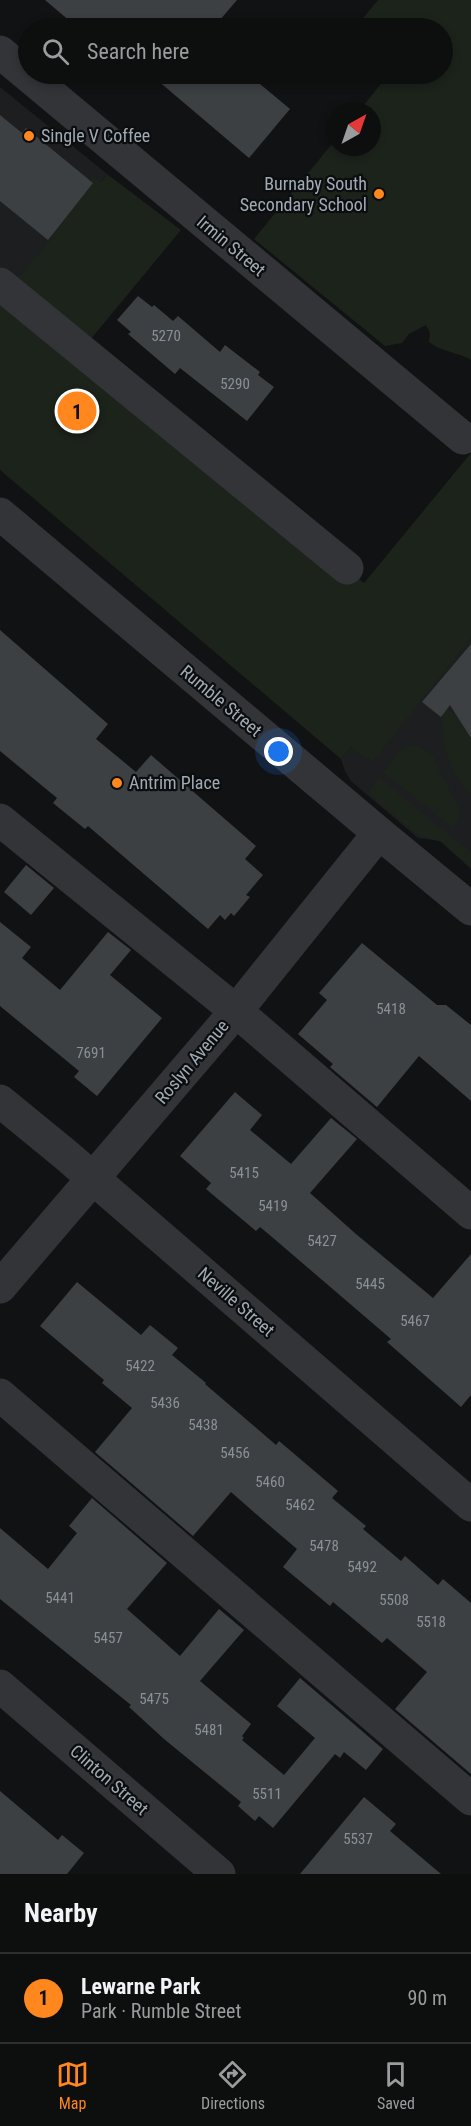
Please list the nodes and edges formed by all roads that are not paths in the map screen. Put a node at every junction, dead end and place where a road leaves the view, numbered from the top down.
1 (0, 52) edge
2 (18, 67) edge
3 (38, 84) edge
4 (0, 284) edge
5 (463, 438) dead end
6 (0, 514) edge
7 (347, 568) dead end
8 (0, 820) edge
9 (379, 833) junction
10 (471, 909) edge
11 (236, 1011) junction
12 (0, 1101) edge
13 (93, 1178) junction
14 (471, 1214) edge
15 (0, 1287) edge
16 (0, 1395) edge
17 (471, 1505) edge
18 (0, 1686) edge
19 (471, 1799) edge
20 (219, 1874) edge

1 - 2 street, Irmin Street
3 - 5 street, Irmin Street
4 - 7 street
6 - 9 street, Rumble Street
8 - 11 street
9 - 10 street, Rumble Street
9 - 11 street, Roslyn Avenue
11 - 13 street, Roslyn Avenue
11 - 14 street
12 - 13 street, Neville Street
13 - 15 street, Roslyn Avenue
13 - 17 street, Neville Street
16 - 19 street
18 - 20 street, Clinton Street

